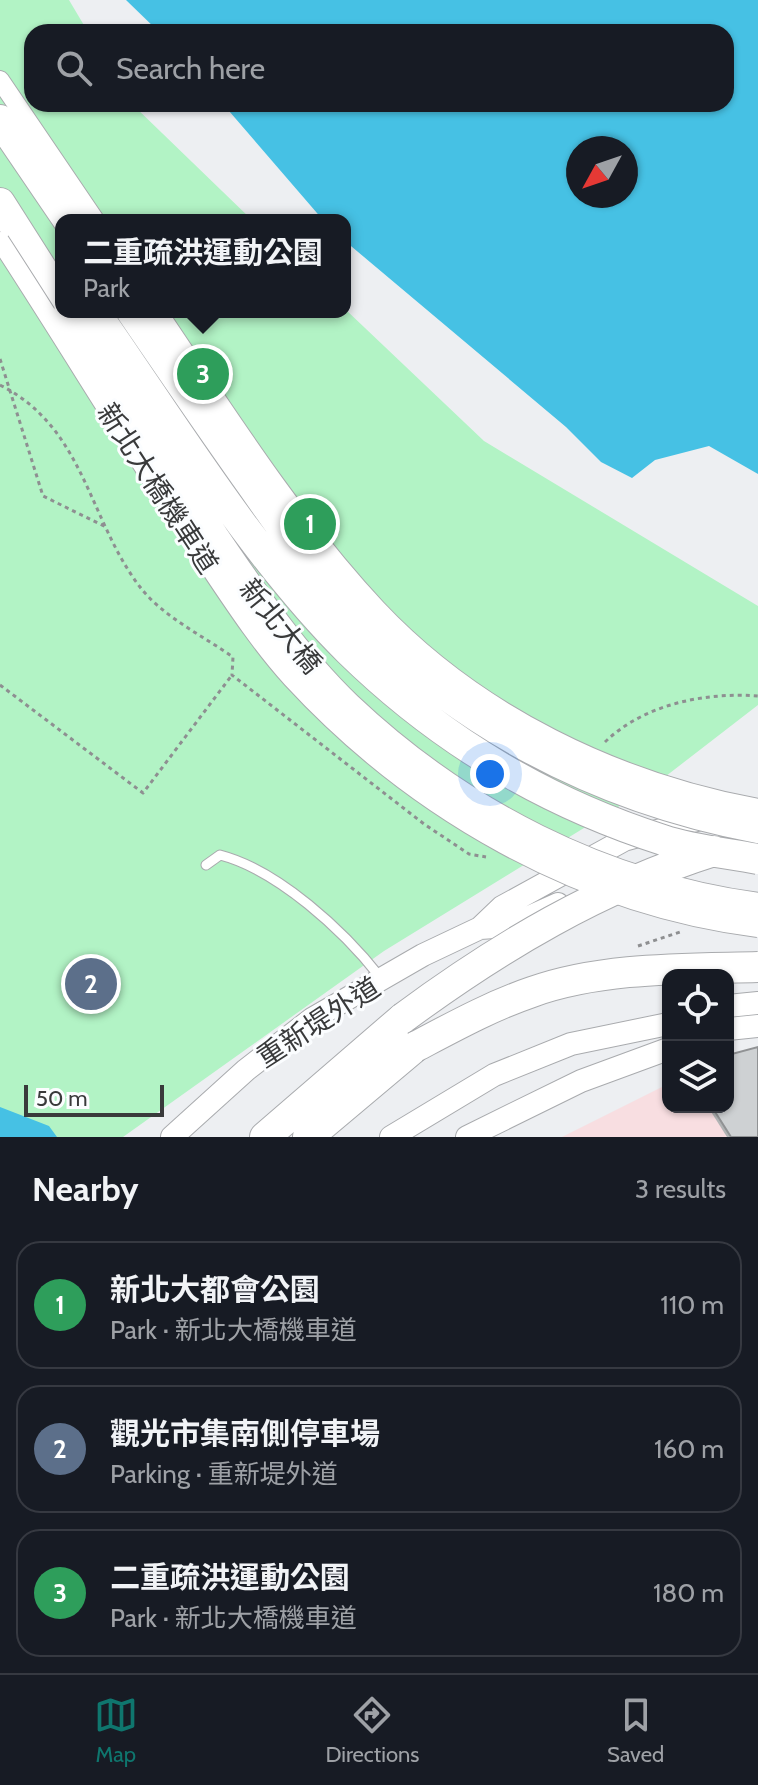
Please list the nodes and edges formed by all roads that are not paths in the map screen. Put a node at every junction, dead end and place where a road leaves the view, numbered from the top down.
1 (0, 80) edge
2 (0, 120) edge
3 (0, 203) edge
4 (64, 214) edge
5 (91, 214) edge
6 (13, 243) edge
7 (55, 274) edge
8 (55, 292) edge
9 (55, 311) edge
10 (59, 318) edge
11 (73, 318) edge
12 (99, 318) edge
13 (118, 318) edge
14 (136, 318) edge
15 (162, 318) edge
16 (758, 808) edge
17 (758, 817) edge
18 (758, 828) edge
19 (758, 838) edge
20 (758, 849) edge
21 (758, 859) edge
22 (206, 865) dead end
23 (758, 908) edge
24 (480, 928) junction
25 (758, 928) edge
26 (758, 967) edge
27 (382, 980) junction
28 (758, 1003) edge
29 (734, 1005) edge
30 (662, 1025) edge
31 (758, 1026) edge
32 (734, 1028) edge
33 (662, 1051) edge
34 (172, 1137) edge
35 (265, 1137) edge
36 (308, 1137) edge
37 (391, 1137) edge
38 (467, 1137) edge

1 - 5 street
2 - 4 highway
3 - 6 highway
6 - 7 highway
6 - 8 highway
6 - 9 street, 新北大橋機車道, bridge
10 - 25 street, 新北大橋機車道, bridge
11 - 23 highway, 新北大橋, bridge
12 - 21 highway, bridge
13 - 20 highway
14 - 18 highway, bridge
15 - 16 street, bridge
17 - 24 street, 重新堤外道
19 - 35 highway, bridge
20 - 24 street, 重新堤外道
22 - 27 lane
24 - 27 street, 重新堤外道
26 - 36 highway, bridge
27 - 34 street, 重新堤外道
28 - 29 street
30 - 37 street
31 - 32 street
33 - 38 street

